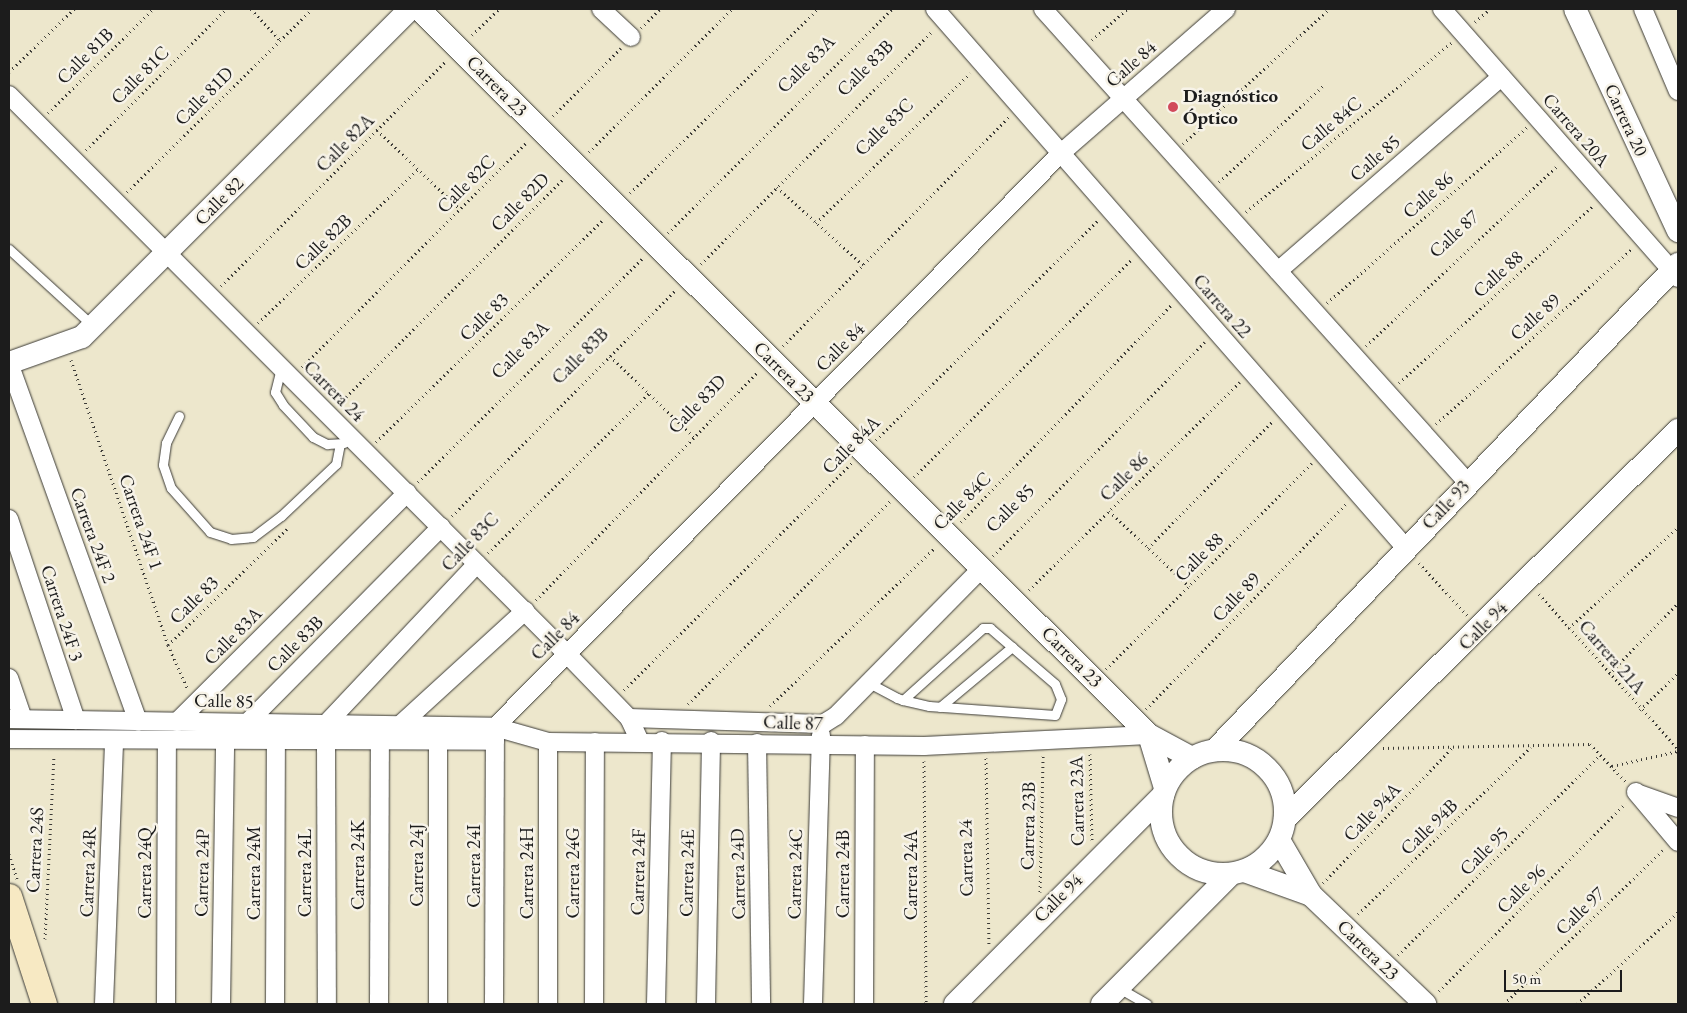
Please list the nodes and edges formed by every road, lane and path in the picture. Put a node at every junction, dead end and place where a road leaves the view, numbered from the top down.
1 (74, 9) edge
2 (153, 9) edge
3 (226, 9) edge
4 (252, 9) edge
5 (312, 9) edge
6 (410, 9) edge
7 (419, 9) edge
8 (499, 9) edge
9 (601, 9) edge
10 (660, 9) edge
11 (732, 9) edge
12 (818, 9) edge
13 (892, 9) edge
14 (1043, 9) edge
15 (1127, 9) edge
16 (1226, 9) edge
17 (1329, 9) edge
18 (1442, 9) edge
19 (1490, 9) edge
20 (1575, 9) edge
21 (1643, 9) edge
22 (939, 14) edge
23 (1106, 27) dead end
24 (1463, 33) junction
25 (632, 37) junction
26 (280, 40) junction
27 (1445, 47) dead end
28 (459, 48) junction
29 (981, 62) junction
30 (9, 72) edge
31 (1501, 77) junction
32 (1323, 86) dead end
33 (1678, 91) edge
34 (9, 95) edge
35 (1123, 99) junction
36 (1019, 106) junction
37 (1537, 118) junction
38 (37, 124) junction
39 (540, 129) junction
40 (377, 130) junction
41 (1188, 138) dead end
42 (1061, 153) junction
43 (1569, 155) junction
44 (74, 161) junction
45 (577, 165) junction
46 (418, 169) junction
47 (777, 187) junction
48 (1207, 192) junction
49 (1604, 196) junction
50 (116, 203) junction
51 (617, 206) junction
52 (1109, 208) junction
53 (460, 209) junction
54 (1234, 222) junction
55 (816, 223) junction
56 (1678, 231) edge
57 (1642, 240) junction
58 (656, 244) junction
59 (9, 249) edge
60 (166, 254) junction
61 (863, 266) junction
62 (1278, 271) junction
63 (1676, 271) edge
64 (689, 277) junction
65 (1183, 293) junction
66 (210, 298) junction
67 (1315, 313) junction
68 (94, 326) junction
69 (1216, 331) junction
70 (247, 334) junction
71 (1369, 344) dead end
72 (66, 346) junction
73 (610, 356) junction
74 (772, 359) junction
75 (9, 363) edge
76 (1251, 371) junction
77 (286, 373) junction
78 (649, 393) junction
79 (1388, 394) junction
80 (815, 402) junction
81 (1284, 409) junction
82 (328, 415) junction
83 (180, 416) dead end
84 (1678, 430) edge
85 (1424, 435) junction
86 (694, 437) junction
87 (353, 446) junction
88 (864, 451) junction
89 (1322, 453) junction
90 (1468, 483) junction
91 (1357, 492) junction
92 (406, 493) junction
93 (1109, 511) junction
94 (9, 519) edge
95 (295, 521) dead end
96 (440, 527) junction
97 (1678, 527) edge
98 (949, 535) junction
99 (1405, 547) junction
100 (1148, 548) junction
101 (477, 564) junction
102 (982, 568) junction
103 (1527, 580) junction
104 (1188, 586) junction
105 (1016, 602) junction
106 (1678, 603) edge
107 (525, 611) junction
108 (1569, 628) junction
109 (1480, 630) junction
110 (168, 645) junction
111 (1012, 647) junction
112 (567, 654) junction
113 (1678, 673) edge
114 (1609, 674) junction
115 (9, 678) edge
116 (1095, 680) junction
117 (869, 683) junction
118 (903, 700) junction
119 (613, 701) junction
120 (195, 704) junction
121 (940, 707) junction
122 (1640, 710) junction
123 (629, 718) junction
124 (16, 719) edge
125 (76, 720) junction
126 (830, 720) junction
127 (138, 721) junction
128 (178, 722) junction
129 (754, 722) junction
130 (247, 723) junction
131 (399, 726) junction
132 (1142, 728) junction
133 (326, 733) junction
134 (380, 733) junction
135 (438, 734) junction
136 (495, 734) junction
137 (1043, 738) junction
138 (1090, 738) junction
139 (9, 739) edge
140 (54, 739) junction
141 (114, 741) junction
142 (662, 741) junction
143 (167, 742) junction
144 (276, 742) junction
145 (548, 742) junction
146 (594, 742) junction
147 (640, 742) junction
148 (710, 742) junction
149 (225, 743) junction
150 (758, 743) junction
151 (986, 744) junction
152 (865, 745) junction
153 (819, 746) junction
154 (924, 746) junction
155 (1532, 746) junction
156 (1357, 748) junction
157 (1453, 748) junction
158 (1216, 749) junction
159 (1678, 750) edge
160 (1600, 755) junction
161 (1192, 758) junction
162 (1164, 791) junction
163 (1636, 792) junction
164 (1678, 808) edge
165 (1282, 830) junction
166 (1677, 840) edge
167 (1092, 863) junction
168 (1237, 872) junction
169 (1311, 895) junction
170 (9, 896) edge
171 (1678, 912) edge
172 (1040, 915) junction
173 (1346, 928) junction
174 (45, 942) dead end
175 (1386, 967) junction
176 (989, 970) junction
177 (1118, 988) junction
178 (1429, 1001) edge
179 (1678, 1001) edge
180 (44, 1004) edge
181 (104, 1004) edge
182 (166, 1004) edge
183 (221, 1004) edge
184 (274, 1004) edge
185 (327, 1004) edge
186 (379, 1004) edge
187 (438, 1004) edge
188 (494, 1004) edge
189 (548, 1004) edge
190 (594, 1004) edge
191 (656, 1004) edge
192 (706, 1004) edge
193 (761, 1004) edge
194 (813, 1004) edge
195 (864, 1004) edge
196 (926, 1004) edge
197 (955, 1004) edge
198 (1102, 1004) edge
199 (1147, 1004) edge
200 (1504, 1004) edge
201 (1577, 1004) edge
202 (1675, 1004) edge

1 - 30 path
2 - 38 path, Calle 81B
3 - 44 path, Calle 81C
4 - 26 path
5 - 26 path, Calle 81D
6 - 60 street, Calle 82
7 - 28 street, Carrera 23
8 - 28 path, Calle 82A
9 - 25 street
10 - 25 path, Calle 82C
11 - 45 path, Calle 82D
12 - 51 path, Calle 83
13 - 58 path, Calle 83A
14 - 35 street
15 - 23 path
16 - 35 street, Calle 84
17 - 41 path
18 - 24 street, Carrera 20A
19 - 24 path
20 - 56 street, Carrera 20
21 - 33 street
22 - 29 street, Carrera 22
22 - 47 path, Calle 83B
24 - 31 street, Carrera 20A
25 - 39 path, Calle 82C
26 - 50 path, Calle 81D
27 - 54 path, Calle 84C
28 - 39 street, Carrera 23
28 - 40 path, Calle 82A
29 - 36 street, Carrera 22
29 - 55 path, Calle 83C
31 - 37 street, Carrera 20A
31 - 62 street, Calle 85
32 - 48 path
34 - 38 street, Carrera 24
35 - 42 street, Calle 84
35 - 48 street
36 - 42 street, Carrera 22
36 - 61 path, Calle 83D
37 - 43 street, Carrera 20A
37 - 67 path, Calle 86
38 - 44 street, Carrera 24
39 - 45 street, Carrera 23
39 - 53 path, Calle 82C
40 - 46 path
40 - 66 path, Calle 82A
42 - 52 street, Carrera 22
42 - 80 street, Calle 84
43 - 49 street, Carrera 20A
43 - 71 path, Calle 87
44 - 50 street, Carrera 24
45 - 51 street, Carrera 23
45 - 82 path, Calle 82D
46 - 53 path
46 - 70 path, Calle 82B
47 - 55 path
47 - 64 path, Calle 83B
48 - 54 street
49 - 57 street, Carrera 20A
49 - 79 path, Calle 88
50 - 60 street, Carrera 24
51 - 58 street, Carrera 23
51 - 87 path, Calle 83
52 - 65 street, Carrera 22
52 - 88 path, Calle 84A
53 - 77 path, Calle 82C
54 - 62 street
55 - 61 path
57 - 63 street, Carrera 20A
57 - 85 path, Calle 89
58 - 64 street, Carrera 23
58 - 92 path, Calle 83A
59 - 68 lane
60 - 66 street, Carrera 24
60 - 68 street, Calle 82
61 - 74 path, Calle 83D
62 - 67 street
63 - 90 street, Calle 93
64 - 73 path, Calle 83B
64 - 74 street, Carrera 23
65 - 69 street, Carrera 22
65 - 98 path, Calle 84C
66 - 70 street, Carrera 24
67 - 79 street
68 - 72 street, Calle 82
69 - 76 street, Carrera 22
69 - 102 path, Calle 85
70 - 77 street, Carrera 24
72 - 75 street, Calle 82
72 - 110 path, Carrera 24F 1
73 - 78 path
73 - 96 path, Calle 83B
74 - 80 street, Carrera 23
74 - 86 path, Calle 83D
75 - 127 street, Carrera 24F 2
76 - 81 street, Carrera 22
76 - 93 path, Calle 86
77 - 82 street, Carrera 24
77 - 87 lane
78 - 86 path
78 - 101 path, Calle 83C
79 - 85 street
80 - 88 street, Carrera 23
80 - 112 street, Calle 84
81 - 89 street, Carrera 22
81 - 100 path
82 - 87 street, Carrera 24
83 - 87 lane
84 - 103 street, Calle 94
85 - 90 street
86 - 107 path, Calle 83D
87 - 92 street, Carrera 24
88 - 98 street, Carrera 23
88 - 119 path, Calle 84A
89 - 91 street, Carrera 22
89 - 104 path, Calle 88
90 - 99 street, Calle 93
91 - 99 street, Carrera 22
91 - 132 path, Calle 89
92 - 96 street, Carrera 24
92 - 120 street, Calle 83A
93 - 100 path
93 - 105 path, Calle 86
94 - 125 street, Carrera 24F 3
95 - 110 path, Calle 83
96 - 101 street, Carrera 24
96 - 130 street, Calle 83B
97 - 108 path
98 - 102 street, Carrera 23
98 - 129 path, Calle 84C
99 - 109 path
99 - 158 street, Calle 93
100 - 104 path
101 - 107 street, Carrera 24
101 - 133 street, Calle 83C
102 - 105 street, Carrera 23
102 - 117 street
103 - 108 path, Carrera 21A
103 - 109 street, Calle 94
104 - 116 path, Calle 88
105 - 116 street, Carrera 23
106 - 114 path
107 - 112 street, Carrera 24
107 - 131 street
108 - 114 path, Carrera 21A
109 - 156 street, Calle 94
110 - 120 path, Carrera 24F 1
111 - 118 lane
111 - 121 lane
111 - 121 lane
112 - 119 street, Carrera 24
112 - 136 street, Calle 84
113 - 122 path
114 - 122 path, Carrera 21A
115 - 124 street
116 - 132 street, Carrera 23
117 - 118 lane
117 - 126 street
118 - 121 lane
119 - 123 street, Carrera 24
120 - 128 street, Calle 83A
122 - 159 path, Carrera 21A
123 - 129 street
123 - 147 street, Carrera 24
124 - 125 street, Calle 85
125 - 127 street, Calle 85
126 - 129 street
126 - 153 street, Carrera 24C
127 - 128 street, Calle 85
128 - 130 street, Calle 85
130 - 133 street, Calle 85
131 - 134 street, Calle 85
131 - 135 street, Calle 85
132 - 138 street, Calle 87
132 - 161 street, Carrera 23
132 - 162 street, Carrera 23
133 - 134 street, Calle 85
133 - 144 street
133 - 185 street, Carrera 24L
134 - 135 street
134 - 186 street, Carrera 24K
135 - 136 street, Calle 87
135 - 187 street, Carrera 24J
136 - 145 street, Calle 87
136 - 188 street, Carrera 24I
137 - 138 street, Calle 87
137 - 151 street, Calle 87
137 - 172 path, Carrera 23B
138 - 167 path, Carrera 23A
139 - 140 street
140 - 141 street
140 - 174 path, Carrera 24S
141 - 143 street
141 - 181 street, Carrera 24R
142 - 147 street, Calle 87
142 - 148 street, Calle 87
142 - 191 street, Carrera 24F
143 - 149 street
143 - 182 street, Carrera 24Q
144 - 149 street
144 - 184 street, Carrera 24M
145 - 146 street, Calle 87
145 - 189 street, Carrera 24H
146 - 147 street, Calle 87
146 - 190 street, Carrera 24G
148 - 150 street, Calle 87
148 - 192 street, Carrera 24E
149 - 183 street, Carrera 24P
150 - 153 street, Calle 87
150 - 193 street, Carrera 24D
151 - 154 street, Calle 87
151 - 176 path, Carrera 24
152 - 153 street, Calle 87
152 - 154 street, Calle 87
152 - 195 street, Carrera 24B
153 - 194 street, Carrera 24C
154 - 196 path, Carrera 24A
155 - 157 path
155 - 160 path
155 - 173 path, Calle 94B
156 - 157 path
156 - 165 street, Calle 94
157 - 169 path, Calle 94A
158 - 161 street
158 - 165 street
159 - 160 path
160 - 175 path, Calle 95
161 - 162 street
162 - 167 street, Calle 94
162 - 168 street
163 - 164 street
163 - 166 street
163 - 178 path, Calle 96
165 - 168 street
165 - 169 street, Carrera 23
166 - 200 path, Calle 97
167 - 172 street, Calle 94
168 - 169 street, Carrera 23
168 - 177 street
169 - 173 street, Carrera 23
170 - 180 main road
171 - 201 path
172 - 176 street, Calle 94
173 - 175 street, Carrera 23
175 - 178 street, Carrera 23
176 - 197 street, Calle 94
177 - 198 street
177 - 199 lane
179 - 202 path

